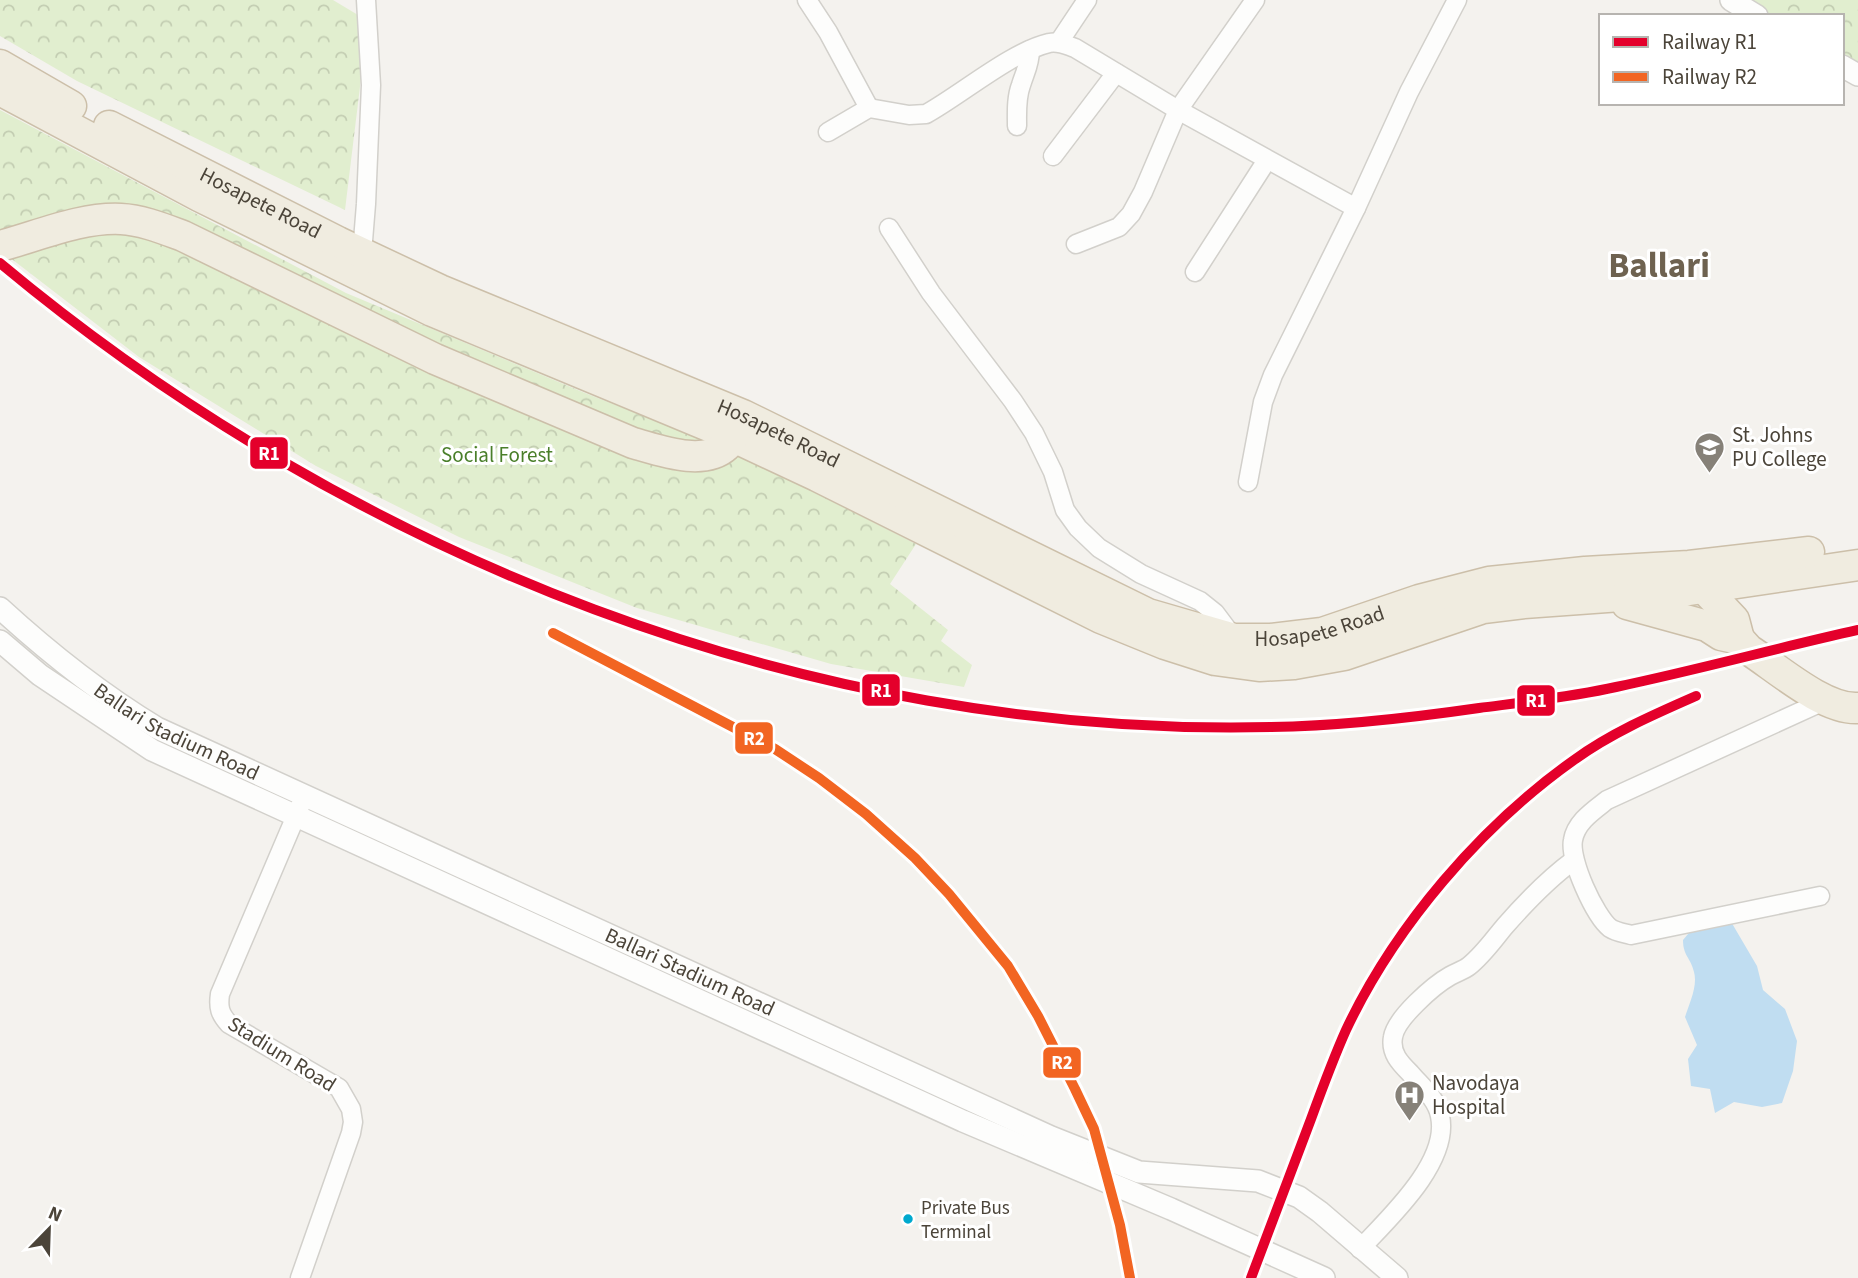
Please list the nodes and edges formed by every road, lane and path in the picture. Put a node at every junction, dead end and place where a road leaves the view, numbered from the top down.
1 (366, 0) edge
2 (807, 0) edge
3 (1087, 0) edge
4 (1255, 0) edge
5 (1457, 0) edge
6 (1733, 1) edge
7 (1755, 14) edge
8 (1059, 42) junction
9 (1030, 50) junction
10 (0, 65) edge
11 (1116, 73) junction
12 (0, 90) edge
13 (869, 108) junction
14 (1178, 110) junction
15 (1017, 126) dead end
16 (828, 132) dead end
17 (1053, 156) dead end
18 (1267, 160) junction
19 (1356, 208) junction
20 (890, 228) dead end
21 (1076, 244) dead end
22 (0, 246) edge
23 (362, 253) junction
24 (1195, 272) dead end
25 (738, 426) junction
26 (1248, 482) dead end
27 (1858, 545) edge
28 (1858, 565) edge
29 (1775, 566) junction
30 (1684, 578) junction
31 (1592, 584) junction
32 (0, 608) edge
33 (1732, 634) junction
34 (1234, 639) junction
35 (0, 641) edge
36 (1839, 707) edge
37 (305, 795) junction
38 (295, 817) junction
39 (1574, 860) junction
40 (1820, 896) dead end
41 (973, 1102) junction
42 (963, 1121) junction
43 (1360, 1249) junction
44 (300, 1278) edge
45 (1324, 1278) edge
46 (1397, 1278) edge

1 - 23 street
2 - 13 street
3 - 8 street
4 - 14 street
5 - 19 street
6 - 7 street
8 - 9 street
8 - 11 street
9 - 13 street
9 - 15 street
10 - 23 highway, Hosapete Road
11 - 14 street
11 - 17 street
12 - 25 highway, Hosapete Road
13 - 16 street
14 - 18 street
14 - 21 street
18 - 19 street
18 - 24 street
19 - 26 street
20 - 34 street
22 - 25 highway
23 - 25 highway, Hosapete Road
25 - 31 highway, Hosapete Road
25 - 34 highway, Hosapete Road
27 - 29 highway
28 - 29 highway
29 - 30 highway
29 - 33 highway
30 - 31 highway
30 - 33 highway
31 - 33 highway
31 - 34 highway, Hosapete Road
32 - 37 street, Ballari Stadium Road
33 - 36 highway
35 - 38 street, Ballari Stadium Road
36 - 39 street
37 - 38 street, Stadium Road
37 - 41 street, Ballari Stadium Road
38 - 42 street, Ballari Stadium Road
38 - 44 street, Stadium Road
39 - 40 street
39 - 43 street
41 - 42 street
41 - 43 street, Ballari Stadium Road
42 - 45 street, Ballari Stadium Road
43 - 46 street, Ballari Stadium Road

